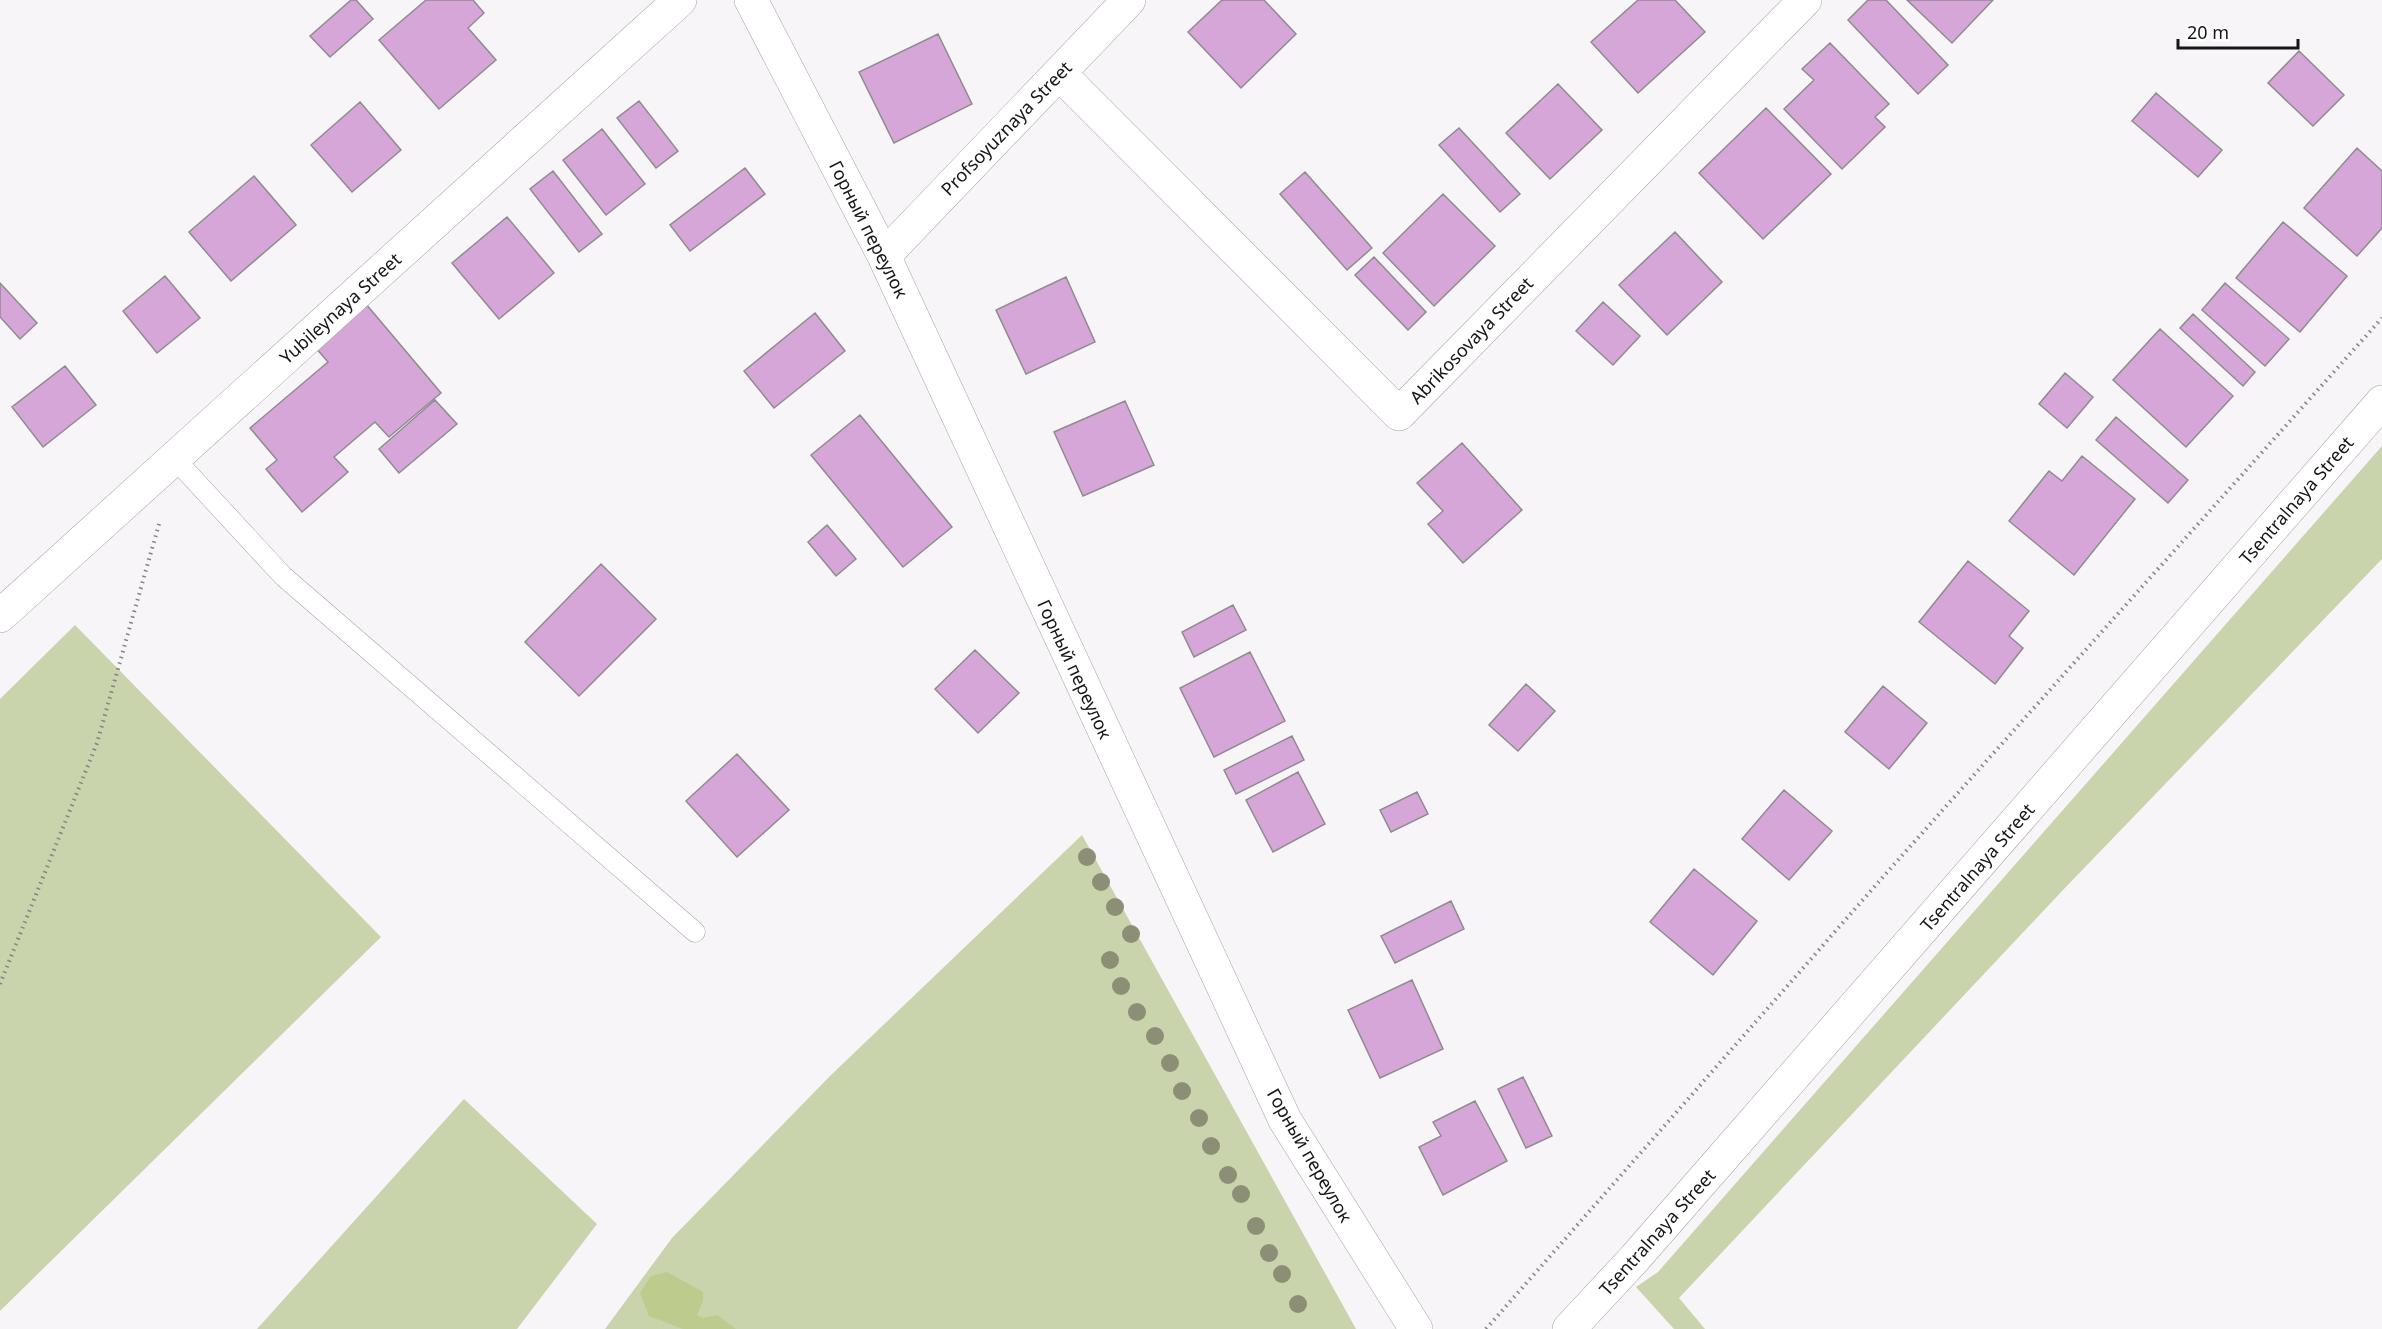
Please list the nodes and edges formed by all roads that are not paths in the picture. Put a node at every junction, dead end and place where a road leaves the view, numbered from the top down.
1 (680, 0) edge
2 (751, 0) edge
3 (1129, 0) edge
4 (1805, 0) edge
5 (1059, 73) junction
6 (884, 256) junction
7 (2382, 402) edge
8 (168, 464) junction
9 (0, 616) edge
10 (696, 932) dead end
11 (1416, 1329) edge
12 (1569, 1329) edge

1 - 8 street, Yubileynaya Street
2 - 6 street, Горный переулок
3 - 5 street, Profsoyuznaya Street
4 - 5 street, Abrikosovaya Street
5 - 6 street, Profsoyuznaya Street
6 - 11 street, Горный переулок
7 - 12 street, Tsentralnaya Street
8 - 9 street, Yubileynaya Street
8 - 10 lane

